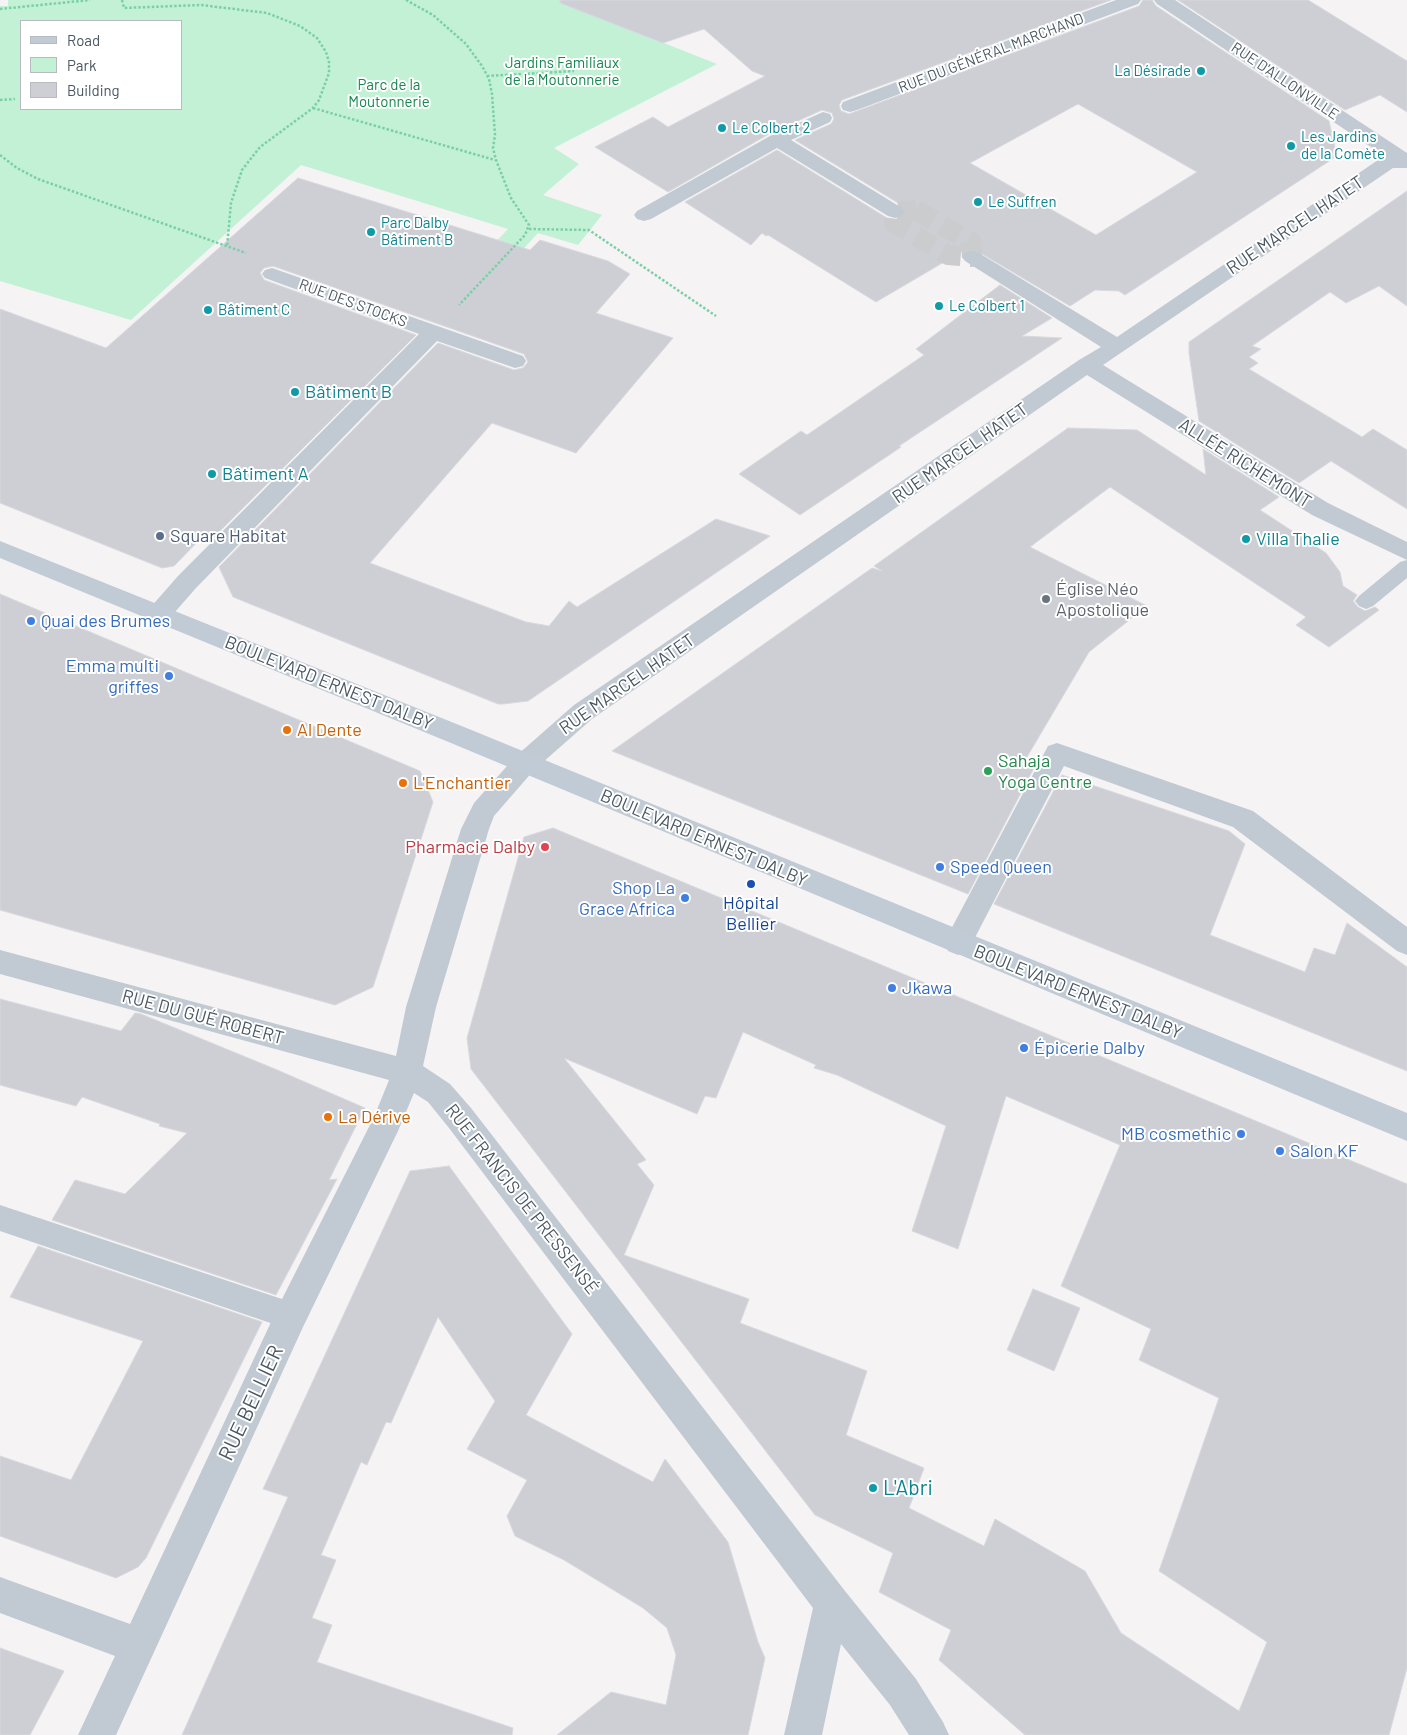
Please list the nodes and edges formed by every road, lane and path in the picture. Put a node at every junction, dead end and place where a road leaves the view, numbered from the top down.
1 (90, 0) edge
2 (122, 0) edge
3 (406, 0) edge
4 (1132, 0) edge
5 (1162, 0) edge
6 (0, 9) edge
7 (574, 71) dead end
8 (487, 76) junction
9 (15, 99) dead end
10 (0, 100) edge
11 (850, 106) dead end
12 (313, 108) junction
13 (823, 118) dead end
14 (777, 140) junction
15 (0, 155) edge
16 (496, 160) junction
17 (1406, 161) edge
18 (895, 212) tunnel mouth
19 (644, 214) dead end
20 (529, 229) junction
21 (972, 258) dead end
22 (272, 274) dead end
23 (716, 316) dead end
24 (433, 332) junction
25 (1117, 347) junction
26 (515, 361) dead end
27 (1087, 365) junction
28 (0, 550) edge
29 (1407, 552) edge
30 (1407, 567) edge
31 (1366, 601) dead end
32 (159, 614) junction
33 (524, 763) junction
34 (1407, 943) edge
35 (958, 944) junction
36 (0, 962) edge
37 (407, 1072) junction
38 (1407, 1127) edge
39 (0, 1218) edge
40 (291, 1316) junction
41 (0, 1595) edge
42 (832, 1604) junction
43 (139, 1645) junction
44 (97, 1735) edge
45 (803, 1735) edge
46 (930, 1735) edge

1 - 6 path
2 - 12 path
3 - 8 path
4 - 11 street, RUE DU GÉNÉRAL MARCHAND
5 - 17 street, RUE D'ALLONVILLE
7 - 8 path
8 - 16 path
9 - 10 path
12 - 15 path
12 - 16 path
13 - 14 street
14 - 18 street
14 - 19 street
16 - 20 path
17 - 25 street, RUE MARCEL HATET
20 - 23 path
20 - 24 path
21 - 25 street
22 - 24 street, RUE DES STOCKS
24 - 26 street, RUE DES STOCKS
24 - 32 street, RUE DES STOCKS
25 - 27 street, RUE MARCEL HATET
27 - 29 street, ALLÉE RICHEMONT
27 - 33 street, RUE MARCEL HATET
28 - 32 street, BOULEVARD ERNEST DALBY
30 - 31 lane
32 - 33 street, BOULEVARD ERNEST DALBY
33 - 35 street, BOULEVARD ERNEST DALBY
33 - 37 street
34 - 35 street
35 - 38 street, BOULEVARD ERNEST DALBY
36 - 37 street, RUE DU GUÉ ROBERT
37 - 40 street, RUE BELLIER
37 - 42 street, RUE FRANCIS DE PRESSENSÉ
39 - 40 lane
40 - 43 street, RUE BELLIER
41 - 43 street
42 - 45 street
42 - 46 street, RUE FRANCIS DE PRESSENSÉ
43 - 44 street, RUE BELLIER

